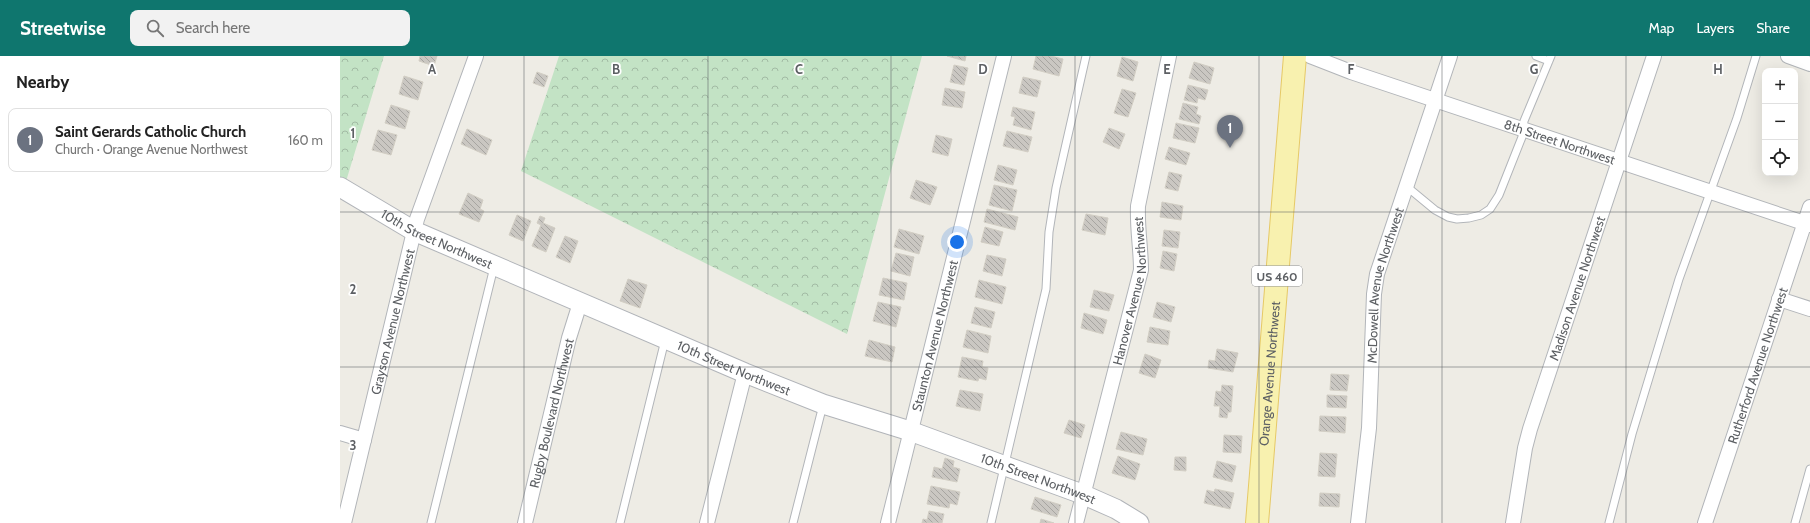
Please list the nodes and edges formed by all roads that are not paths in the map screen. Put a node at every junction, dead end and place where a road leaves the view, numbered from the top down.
1 (476, 56) edge
2 (1004, 56) edge
3 (1086, 56) edge
4 (1169, 56) edge
5 (1295, 56) edge
6 (1310, 56) edge
7 (1450, 56) edge
8 (1536, 56) edge
9 (1654, 56) edge
10 (1756, 56) edge
11 (1789, 56) edge
12 (1550, 58) edge
13 (1810, 64) edge
14 (1436, 100) junction
15 (1523, 128) junction
16 (1620, 161) junction
17 (1406, 186) junction
18 (346, 190) edge
19 (1711, 192) junction
20 (1810, 207) edge
21 (1807, 224) edge
22 (414, 231) junction
23 (494, 266) junction
24 (1779, 299) junction
25 (580, 303) junction
26 (1810, 309) edge
27 (666, 340) junction
28 (745, 373) junction
29 (823, 404) junction
30 (910, 431) junction
31 (340, 433) edge
32 (364, 440) junction
33 (1006, 465) junction
34 (1810, 469) edge
35 (1082, 494) junction
36 (1260, 496) junction
37 (344, 523) edge
38 (431, 523) edge
39 (525, 523) edge
40 (620, 523) edge
41 (707, 523) edge
42 (793, 523) edge
43 (888, 523) edge
44 (991, 523) edge
45 (1076, 523) edge
46 (1138, 523) edge
47 (1248, 523) edge
48 (1257, 523) edge
49 (1358, 523) edge
50 (1514, 523) edge
51 (1610, 523) edge
52 (1705, 523) edge
53 (1795, 523) edge

1 - 22 street, Grayson Avenue Northwest
2 - 30 street, Staunton Avenue Northwest
3 - 33 lane
4 - 35 street, Hanover Avenue Northwest
5 - 36 main road, Orange Avenue Northwest / US 460
6 - 14 street, 8th Street Northwest
7 - 14 street, McDowell Avenue Northwest
8 - 12 lane
9 - 16 street, Madison Avenue Northwest
10 - 19 lane
11 - 13 street
12 - 15 lane
14 - 15 street, 8th Street Northwest
14 - 17 street, McDowell Avenue Northwest
15 - 16 street, 8th Street Northwest
15 - 17 lane
16 - 19 street, 8th Street Northwest
16 - 50 street, Madison Avenue Northwest
17 - 49 street, McDowell Avenue Northwest
18 - 22 main road, 10th Street Northwest
19 - 21 street, 8th Street Northwest
19 - 51 lane
20 - 21 street, Rutherford Avenue Northwest
21 - 24 street, Rutherford Avenue Northwest
22 - 23 main road, 10th Street Northwest
22 - 32 street, Grayson Avenue Northwest
23 - 25 main road, 10th Street Northwest
23 - 38 lane
24 - 26 street
24 - 52 street, Rutherford Avenue Northwest
25 - 27 main road, 10th Street Northwest
25 - 39 street, Rugby Boulevard Northwest
27 - 28 main road, 10th Street Northwest
27 - 40 lane
28 - 29 main road, 10th Street Northwest
28 - 41 street
29 - 30 main road, 10th Street Northwest
29 - 42 lane
30 - 33 main road, 10th Street Northwest
30 - 43 street, Staunton Avenue Northwest
31 - 32 street
32 - 37 street, Grayson Avenue Northwest
33 - 35 main road, 10th Street Northwest
33 - 44 lane
34 - 53 lane
35 - 45 street, Hanover Avenue Northwest
35 - 46 main road, 10th Street Northwest
36 - 47 main road
36 - 48 main road, Orange Avenue Northwest / US 460

